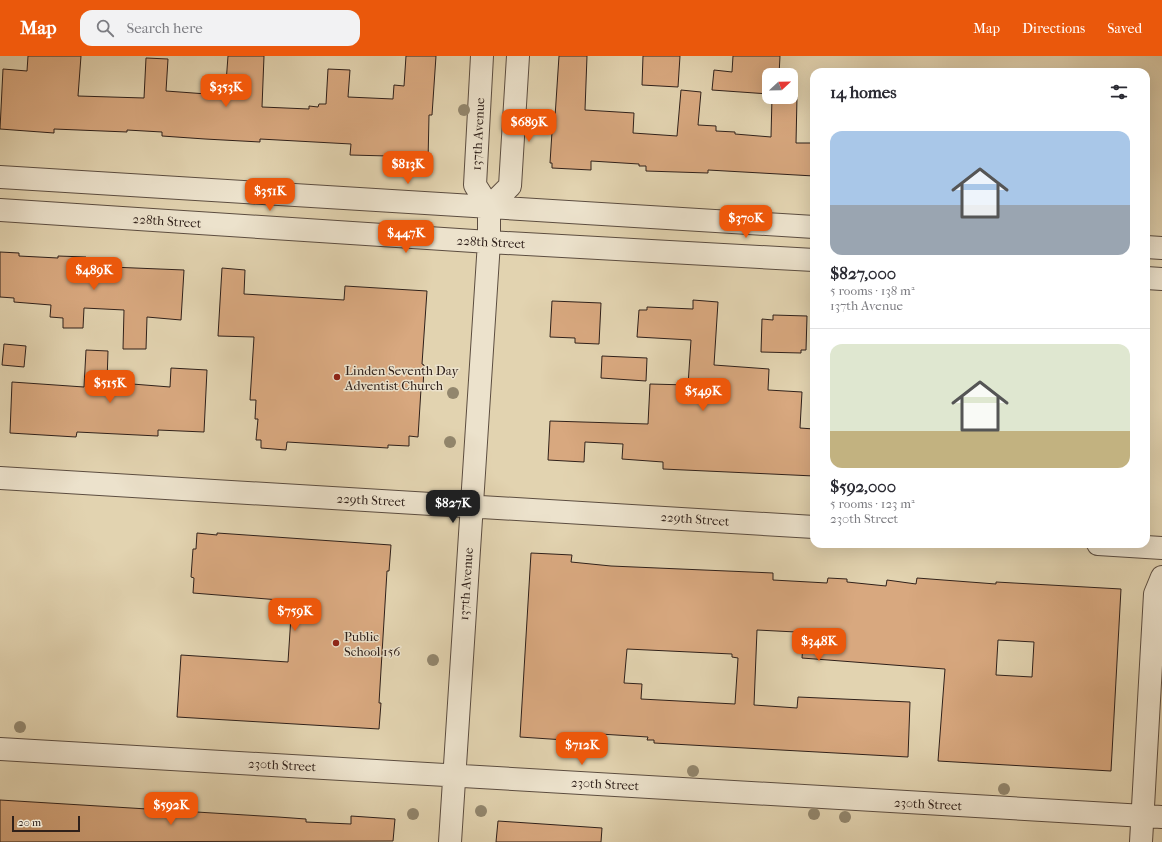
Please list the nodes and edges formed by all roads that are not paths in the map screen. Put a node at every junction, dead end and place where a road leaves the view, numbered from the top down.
1 (482, 56) edge
2 (518, 56) edge
3 (0, 177) edge
4 (32, 179) junction
5 (255, 193) junction
6 (489, 207) junction
7 (0, 210) edge
8 (27, 212) junction
9 (730, 222) junction
10 (252, 227) junction
11 (810, 227) edge
12 (489, 242) junction
13 (1150, 247) edge
14 (1162, 248) edge
15 (729, 255) junction
16 (810, 260) edge
17 (1150, 278) edge
18 (1162, 279) edge
19 (0, 478) edge
20 (471, 505) junction
21 (810, 527) edge
22 (1150, 547) edge
23 (1162, 548) edge
24 (1162, 577) edge
25 (0, 749) edge
26 (454, 776) junction
27 (1152, 817) edge
28 (450, 842) edge
29 (1142, 842) edge

1 - 6 street, 137th Avenue
2 - 6 street
3 - 4 street
4 - 5 street
4 - 8 street
5 - 6 street
5 - 10 street
6 - 9 street
6 - 12 street, 137th Avenue
7 - 8 street, 228th Street
8 - 10 street, 228th Street
9 - 11 street
9 - 15 street
10 - 12 street, 228th Street
12 - 15 street, 228th Street
12 - 20 street, 137th Avenue
13 - 14 street
15 - 16 street, 228th Street
17 - 18 street
19 - 20 street, 229th Street
20 - 21 street, 229th Street
20 - 26 street, 137th Avenue
22 - 23 street
24 - 27 street
25 - 26 street, 230th Street
26 - 27 street, 230th Street
26 - 28 street, 137th Avenue
27 - 29 street

